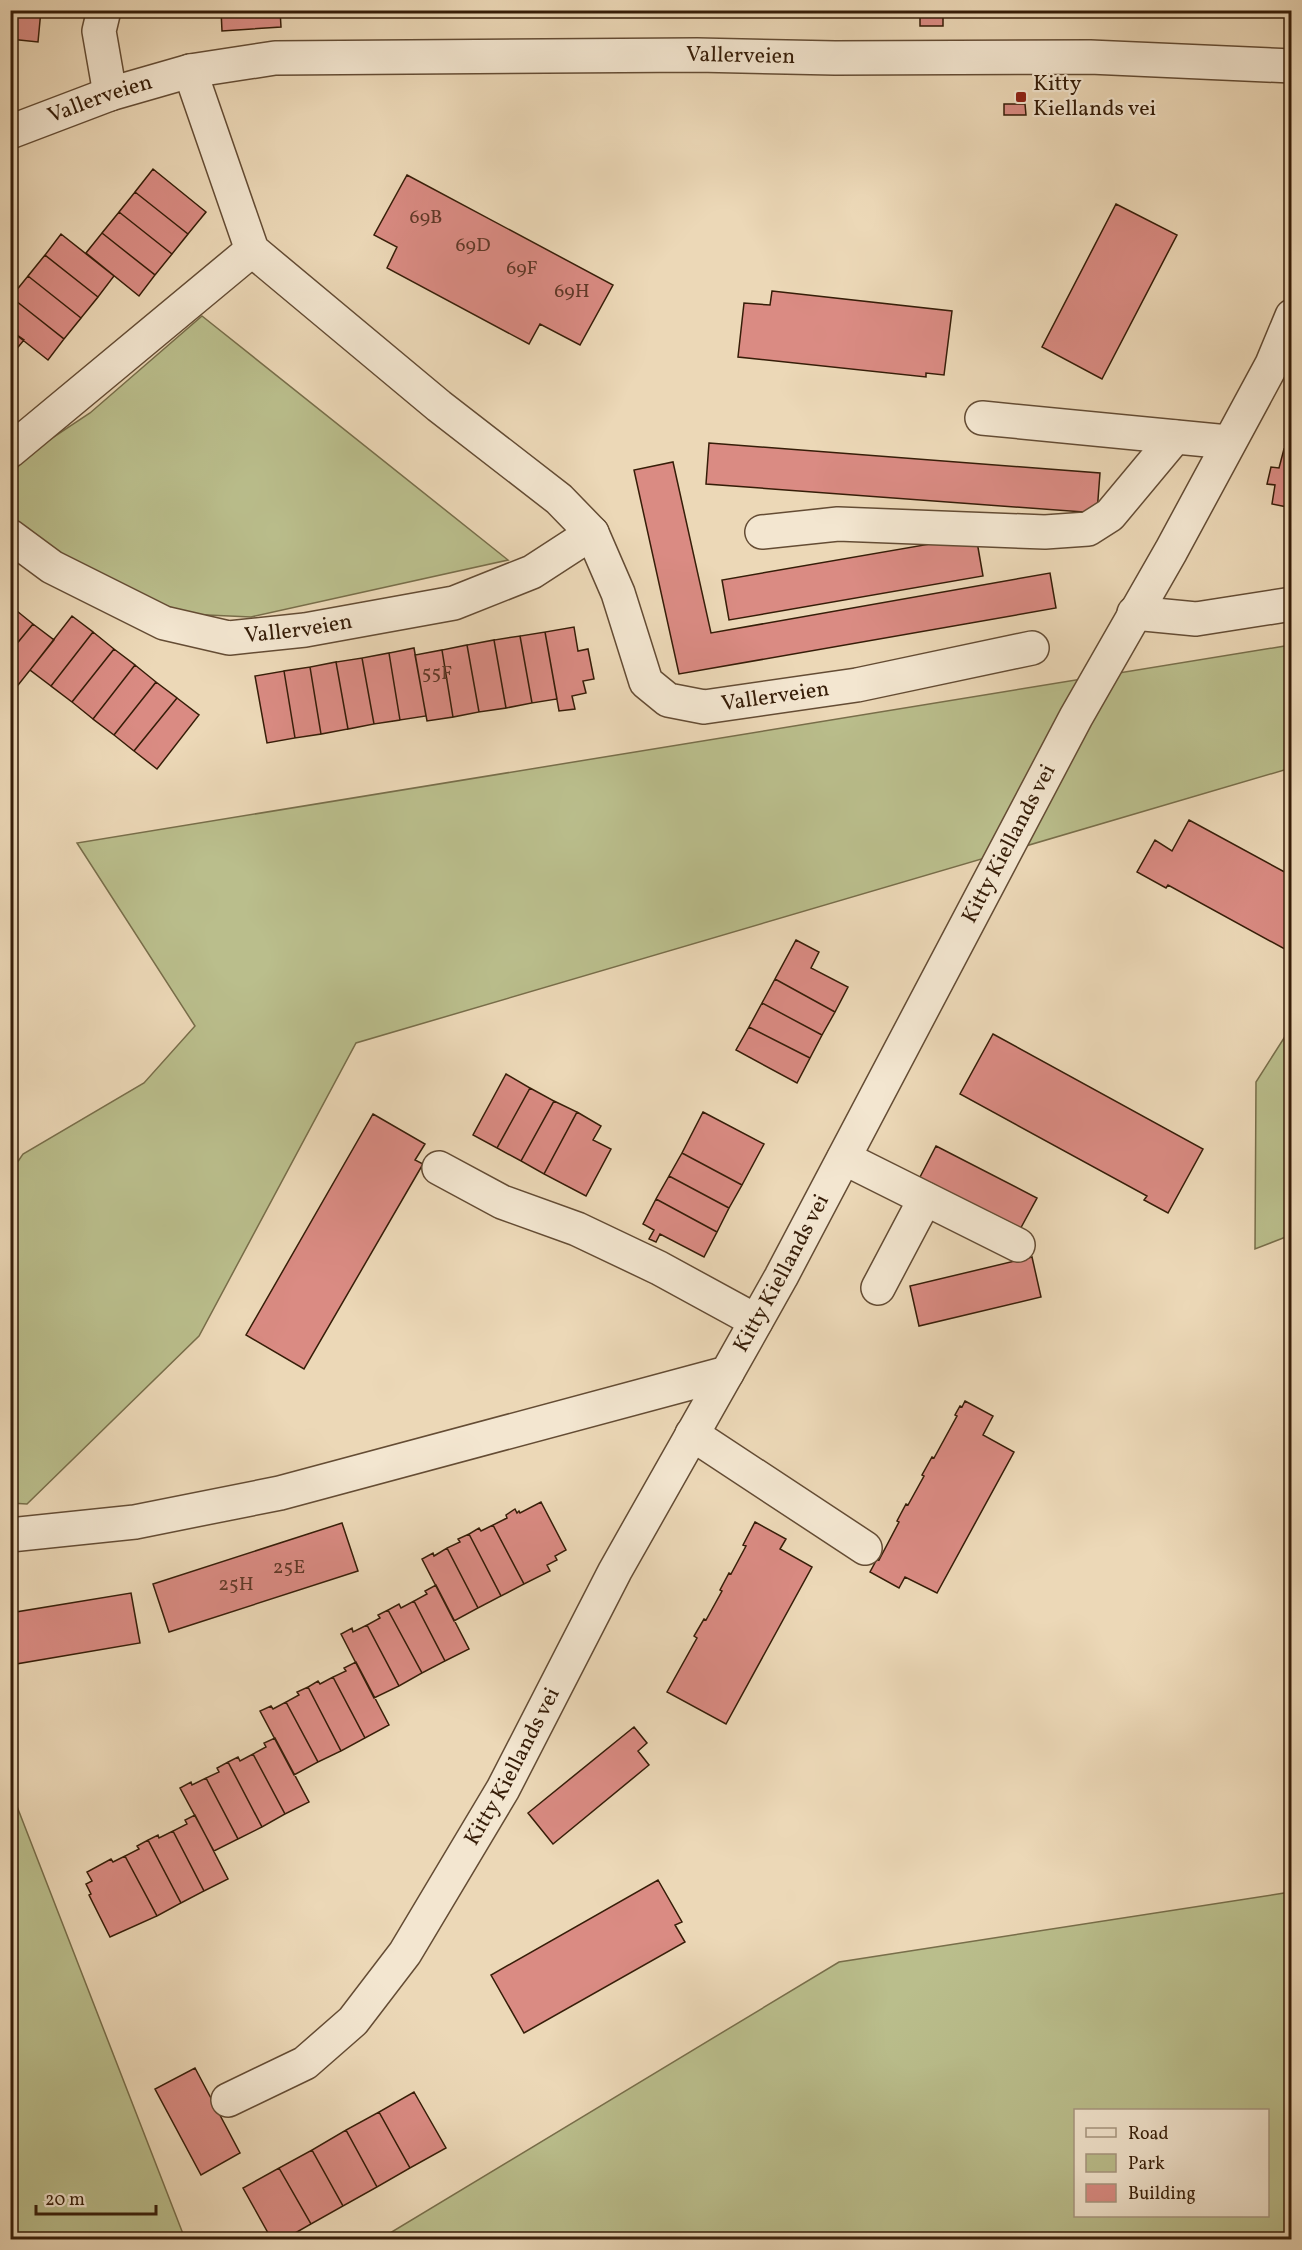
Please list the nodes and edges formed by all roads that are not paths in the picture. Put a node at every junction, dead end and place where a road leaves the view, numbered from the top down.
1 (104, 10) edge
2 (1292, 66) edge
3 (190, 70) junction
4 (110, 94) junction
5 (10, 132) edge
6 (252, 250) junction
7 (1292, 316) edge
8 (982, 418) dead end
9 (1175, 437) junction
10 (1228, 442) junction
11 (10, 451) edge
12 (762, 532) dead end
13 (592, 533) junction
14 (10, 536) edge
15 (1292, 604) edge
16 (1134, 613) junction
17 (1032, 648) dead end
18 (844, 1158) junction
19 (439, 1168) dead end
20 (925, 1198) junction
21 (1018, 1245) dead end
22 (878, 1288) dead end
23 (756, 1321) junction
24 (727, 1372) junction
25 (692, 1434) junction
26 (10, 1535) edge
27 (865, 1548) dead end
28 (228, 2100) dead end

1 - 4 street
2 - 3 street, Vallerveien
3 - 4 street, Vallerveien
3 - 6 street
4 - 5 street, Vallerveien
6 - 11 street
6 - 13 street, Vallerveien
7 - 10 street, Kitty Kiellands vei
8 - 9 street
9 - 10 street
9 - 12 street
10 - 16 street, Kitty Kiellands vei
13 - 14 street, Vallerveien
13 - 17 street, Vallerveien
15 - 16 street
16 - 18 street, Kitty Kiellands vei
18 - 20 street
18 - 23 street, Kitty Kiellands vei
19 - 23 street
20 - 21 street
20 - 22 street
23 - 24 street, Kitty Kiellands vei
24 - 25 street, Kitty Kiellands vei
24 - 26 street, Kitty Kiellands vei
25 - 27 street
25 - 28 street, Kitty Kiellands vei

